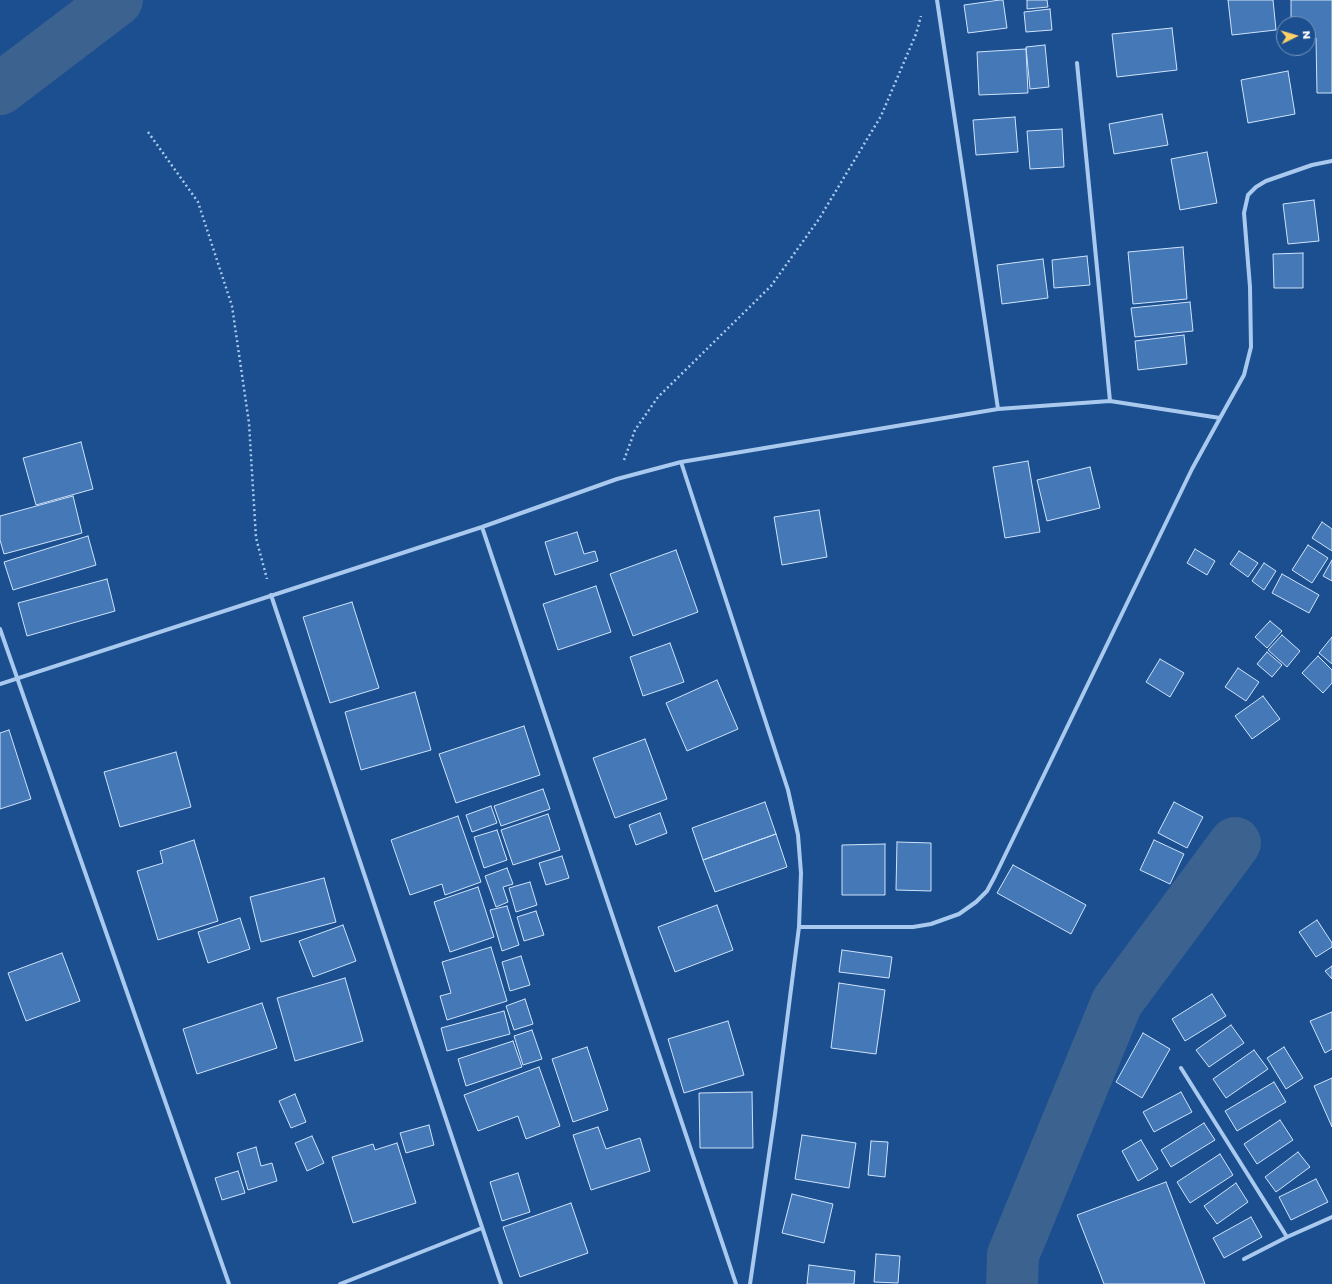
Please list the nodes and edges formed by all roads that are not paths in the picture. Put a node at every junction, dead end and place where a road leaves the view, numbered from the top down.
1 (936, 0) edge
2 (1077, 63) dead end
3 (1332, 161) edge
4 (1110, 401) junction
5 (998, 409) junction
6 (1220, 418) junction
7 (681, 462) junction
8 (482, 527) junction
9 (271, 595) junction
10 (0, 629) edge
11 (18, 679) junction
12 (0, 684) edge
13 (799, 927) junction
14 (1180, 1068) dead end
15 (1332, 1217) edge
16 (482, 1228) junction
17 (1287, 1237) junction
18 (1244, 1258) dead end
19 (229, 1284) edge
20 (340, 1284) edge
21 (501, 1284) edge
22 (736, 1284) edge
23 (750, 1284) edge

1 - 5 street
2 - 4 street
3 - 6 street
4 - 5 street
4 - 6 street
5 - 7 street
6 - 13 street
7 - 8 street
7 - 13 street
8 - 9 street
8 - 22 street
9 - 11 street
9 - 16 street
10 - 11 street
11 - 12 street
11 - 19 street
13 - 23 street
14 - 17 street
15 - 17 street
16 - 20 street
16 - 21 street
17 - 18 street

